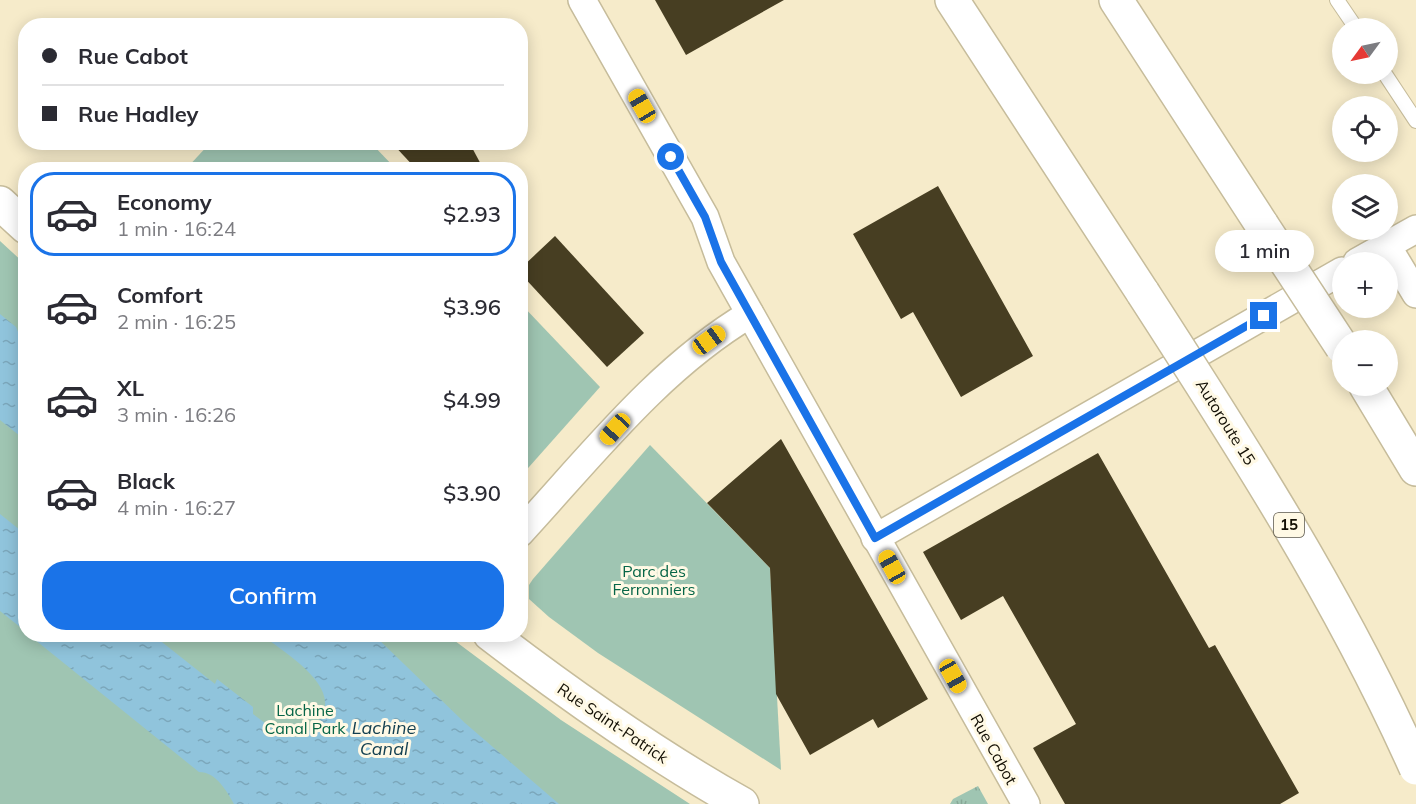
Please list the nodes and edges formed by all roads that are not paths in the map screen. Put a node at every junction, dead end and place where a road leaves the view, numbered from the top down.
1 (582, 0) edge
2 (952, 0) edge
3 (1116, 0) edge
4 (1337, 0) edge
5 (1349, 18) edge
6 (1392, 84) edge
7 (1416, 121) edge
8 (0, 203) edge
9 (18, 220) edge
10 (1416, 229) edge
11 (1387, 246) junction
12 (1376, 252) edge
13 (1332, 277) edge
14 (1416, 294) edge
15 (750, 314) junction
16 (1332, 332) edge
17 (1372, 396) edge
18 (1416, 469) edge
19 (528, 524) edge
20 (875, 538) junction
21 (500, 642) edge
22 (1416, 768) edge
23 (742, 804) edge
24 (1026, 804) edge

1 - 15 street, Rue Cabot
2 - 22 main road, Autoroute 15 / 15, bridge
3 - 16 main road, bridge
4 - 5 lane
6 - 7 lane
8 - 9 main road
10 - 11 street
11 - 12 street
11 - 14 street
13 - 20 street
15 - 19 street
15 - 20 street, Rue Cabot
17 - 18 main road
20 - 24 street, Rue Cabot
21 - 23 main road, Rue Saint-Patrick

